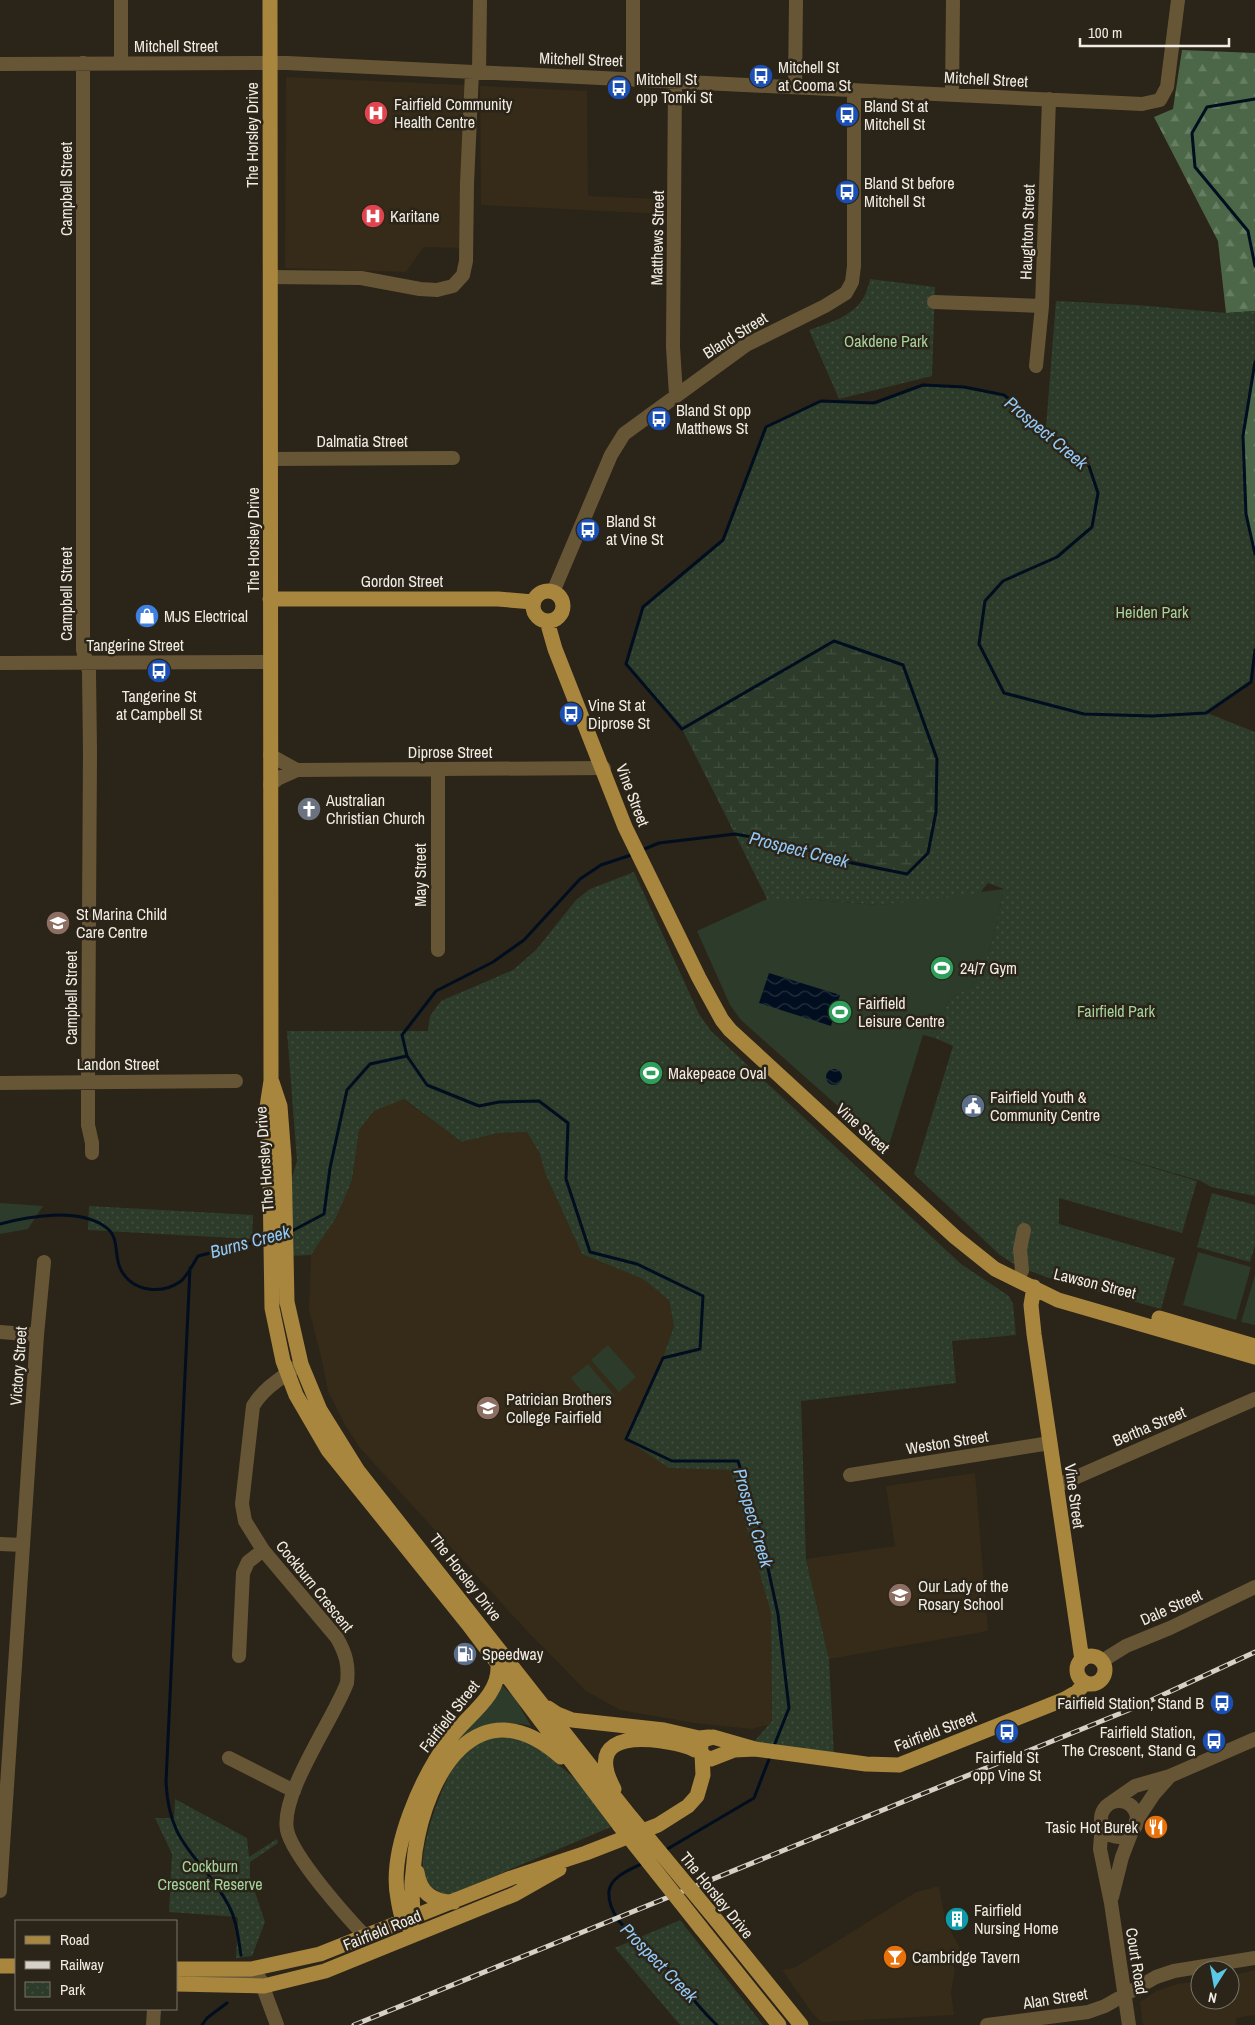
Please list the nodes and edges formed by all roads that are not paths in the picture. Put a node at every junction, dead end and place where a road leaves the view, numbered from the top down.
1 (121, 0) edge
2 (270, 0) edge
3 (480, 0) edge
4 (633, 0) edge
5 (796, 0) edge
6 (953, 0) edge
7 (1178, 0) edge
8 (83, 63) junction
9 (121, 63) junction
10 (270, 63) junction
11 (0, 64) edge
12 (476, 72) junction
13 (633, 79) junction
14 (675, 81) junction
15 (795, 87) junction
16 (854, 90) junction
17 (952, 94) junction
18 (1049, 99) junction
19 (270, 277) junction
20 (934, 302) dead end
21 (1042, 306) junction
22 (1036, 366) dead end
23 (676, 395) junction
24 (453, 458) dead end
25 (270, 459) junction
26 (553, 592) junction
27 (270, 599) junction
28 (533, 602) junction
29 (547, 622) junction
30 (270, 662) junction
31 (0, 663) edge
32 (87, 663) junction
33 (270, 755) junction
34 (604, 768) junction
35 (297, 770) junction
36 (438, 770) junction
37 (270, 785) junction
38 (438, 950) dead end
39 (236, 1081) dead end
40 (88, 1082) junction
41 (0, 1083) edge
42 (92, 1153) dead end
43 (1024, 1230) dead end
44 (278, 1256) junction
45 (44, 1262) dead end
46 (1022, 1271) dead end
47 (1034, 1287) junction
48 (0, 1332) edge
49 (37, 1335) junction
50 (1255, 1346) edge
51 (1255, 1357) edge
52 (301, 1364) junction
53 (287, 1374) junction
54 (1255, 1399) edge
55 (1050, 1443) junction
56 (850, 1475) dead end
57 (1056, 1486) junction
58 (0, 1544) edge
59 (22, 1545) junction
60 (263, 1550) junction
61 (1255, 1587) edge
62 (239, 1656) dead end
63 (1082, 1660) junction
64 (1102, 1661) junction
65 (498, 1665) junction
66 (1085, 1683) junction
67 (527, 1685) junction
68 (712, 1737) junction
69 (1255, 1739) edge
70 (655, 1740) junction
71 (755, 1749) junction
72 (701, 1753) junction
73 (718, 1756) junction
74 (4, 1758) edge
75 (229, 1758) dead end
76 (1170, 1776) junction
77 (584, 1779) junction
78 (294, 1791) junction
79 (1112, 1802) junction
80 (625, 1810) junction
81 (675, 1813) junction
82 (1102, 1822) junction
83 (658, 1825) junction
84 (1134, 1826) junction
85 (416, 1851) junction
86 (586, 1854) junction
87 (395, 1884) junction
88 (0, 1891) edge
89 (454, 1902) junction
90 (1111, 1903) junction
91 (409, 1923) junction
92 (427, 1931) junction
93 (371, 1935) junction
94 (399, 1942) junction
95 (1255, 1958) edge
96 (0, 1966) edge
97 (15, 1966) edge
98 (178, 1971) edge
99 (178, 1971) edge
100 (178, 1984) edge
101 (264, 1986) junction
102 (1124, 1994) junction
103 (154, 2010) edge
104 (801, 2024) edge
105 (153, 2025) edge
106 (277, 2025) edge
107 (779, 2025) edge
108 (987, 2025) edge
109 (1129, 2025) edge

1 - 9 street
2 - 10 main road, The Horsley Drive
3 - 12 street
4 - 13 street
5 - 15 street
6 - 17 street
7 - 18 street, Mitchell Street
8 - 9 street, Mitchell Street
8 - 11 street, Mitchell Street
8 - 32 street, Campbell Street
9 - 10 street, Mitchell Street
10 - 12 street, Mitchell Street
10 - 19 main road, The Horsley Drive
12 - 13 street, Mitchell Street
12 - 19 street
13 - 14 street, Mitchell Street
14 - 15 street, Mitchell Street
14 - 23 street, Matthews Street
15 - 16 street, Mitchell Street
16 - 17 street, Mitchell Street
16 - 23 street, Bland Street
17 - 18 street, Mitchell Street
18 - 21 street, Haughton Street
19 - 25 main road, The Horsley Drive
20 - 21 street
21 - 22 street, Haughton Street
23 - 26 street, Bland Street
24 - 25 street, Dalmatia Street
25 - 27 main road, The Horsley Drive
26 - 28 main road
26 - 29 main road
27 - 28 main road, Gordon Street
27 - 30 main road, The Horsley Drive
28 - 29 main road
29 - 34 main road, Vine Street
30 - 32 street, Tangerine Street
30 - 33 main road, The Horsley Drive
31 - 32 street, Tangerine Street
32 - 40 street, Campbell Street
33 - 35 street, Diprose Street
33 - 37 main road, The Horsley Drive
34 - 36 street, Diprose Street
34 - 47 main road, Vine Street
35 - 36 street, Diprose Street
35 - 37 street, Diprose Street
36 - 38 street, May Street
37 - 44 main road, The Horsley Drive
39 - 40 street, Landon Street
40 - 41 street, Landon Street
40 - 42 street, Campbell Street
43 - 46 street
44 - 52 main road, The Horsley Drive
44 - 53 main road, The Horsley Drive
45 - 49 street, Victory Street
47 - 50 main road, Lawson Street
47 - 51 main road, Lawson Street
47 - 55 main road, Vine Street
48 - 49 street
49 - 59 street, Victory Street
52 - 53 street, Cockburn Crescent
52 - 67 main road, The Horsley Drive
53 - 60 street, Cockburn Crescent
53 - 65 main road, The Horsley Drive
54 - 57 street, Bertha Street
55 - 56 street, Weston Street
55 - 57 main road, Vine Street
57 - 63 main road, Vine Street
58 - 59 street
59 - 74 street, Victory Street
60 - 62 street
60 - 78 street, Cockburn Crescent
61 - 64 street, Dale Street
63 - 64 main road
63 - 66 main road
64 - 66 main road
65 - 77 main road, The Horsley Drive
65 - 87 main road, Fairfield Street
66 - 71 main road, Fairfield Street
67 - 68 main road, Fairfield Street
67 - 80 main road, The Horsley Drive
68 - 71 main road, Fairfield Street
68 - 72 main road
68 - 73 main road
69 - 76 street
70 - 72 main road
70 - 80 main road
70 - 81 main road
71 - 73 main road, Fairfield Street
72 - 73 main road
72 - 81 main road
73 - 83 main road
74 - 88 street, Victory Street
75 - 78 street
76 - 79 street
76 - 84 street, Court Road
77 - 85 main road, Fairfield Street
77 - 107 main road, The Horsley Drive, bridge
78 - 93 street, Cockburn Crescent
79 - 82 street
79 - 84 street
80 - 104 main road, The Horsley Drive, bridge
81 - 83 main road
82 - 84 street
82 - 90 street, Court Road
83 - 86 main road, Fairfield Road
84 - 90 street, Court Road
85 - 89 main road
85 - 91 main road, Fairfield Street
86 - 89 main road, Fairfield Road
86 - 92 main road, Fairfield Road
87 - 91 main road, Fairfield Street
87 - 93 main road
89 - 91 main road, Fairfield Road
90 - 102 street, Court Road
91 - 92 main road
91 - 93 main road, Fairfield Road
91 - 94 main road
92 - 94 main road, Fairfield Road
93 - 98 main road, Fairfield Road
94 - 101 main road, Fairfield Road
95 - 102 street, Alan Street
96 - 97 main road
99 - 101 street
100 - 101 main road, Fairfield Road
101 - 106 street
102 - 108 street, Alan Street
102 - 109 street, Court Road
103 - 105 street

